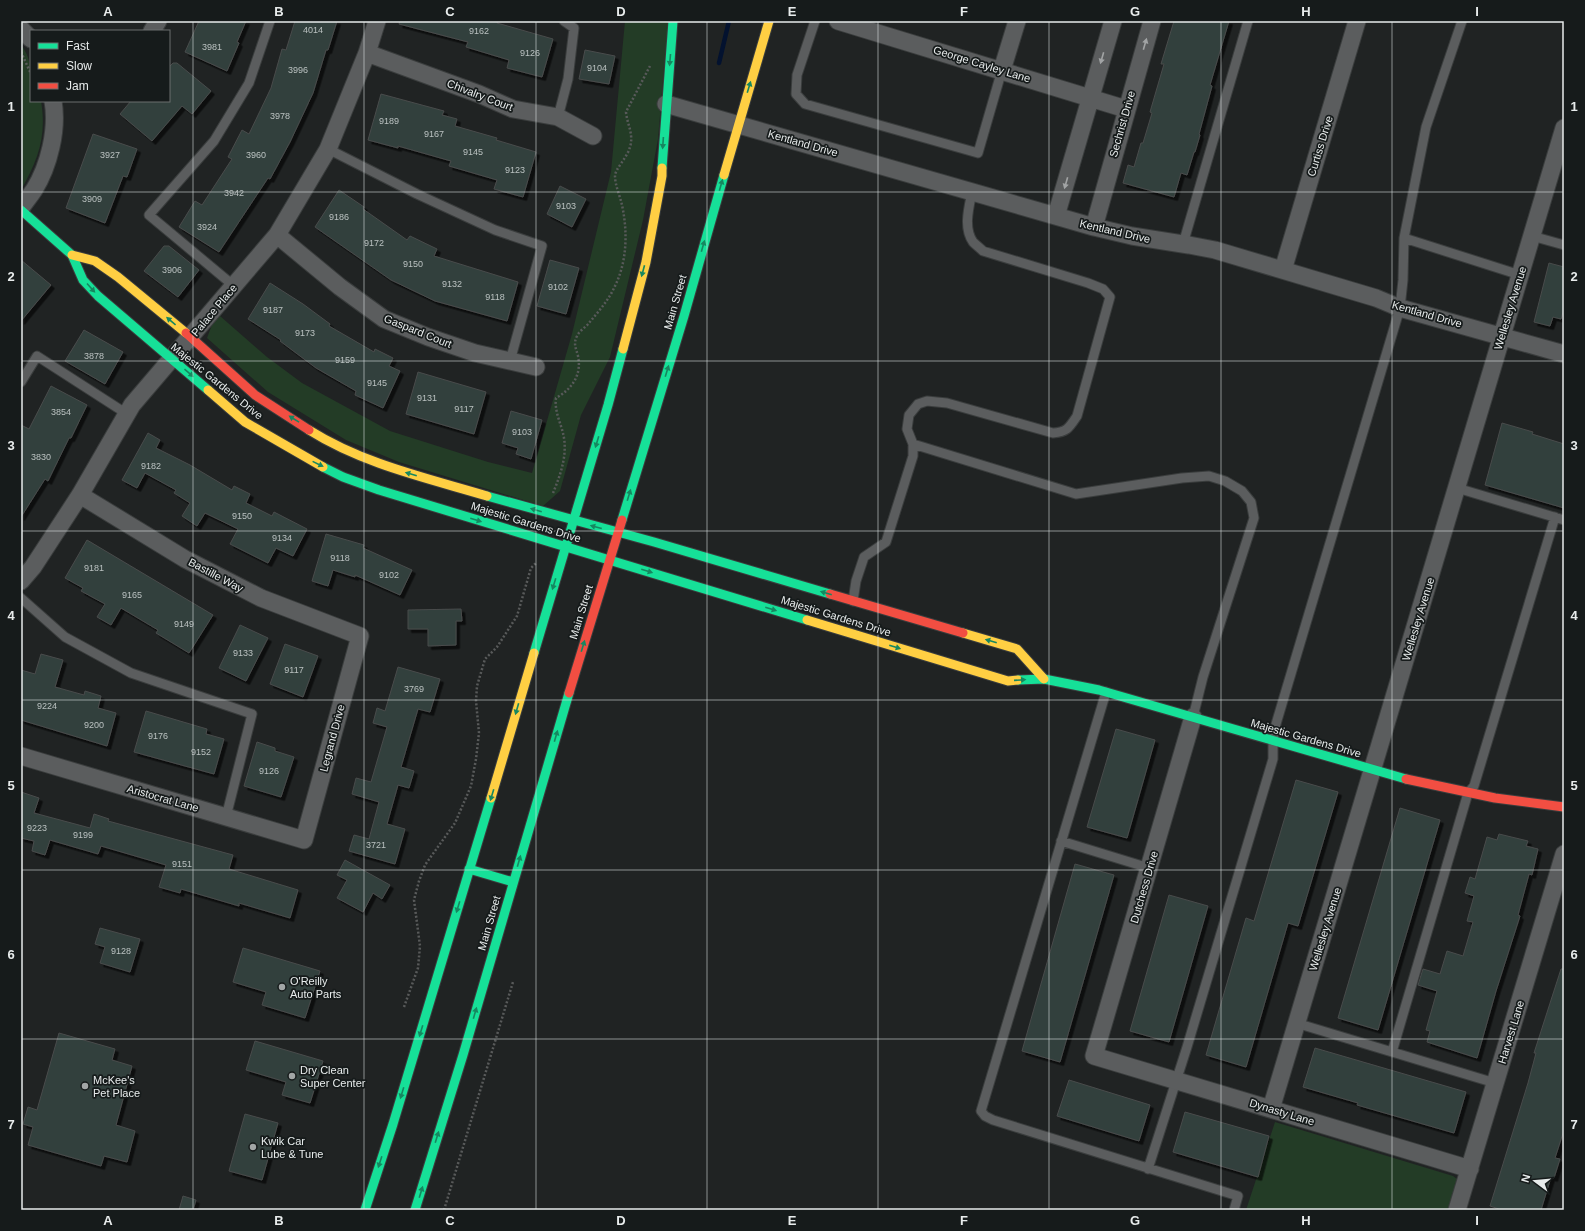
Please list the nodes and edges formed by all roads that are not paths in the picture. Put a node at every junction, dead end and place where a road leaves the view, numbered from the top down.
1 (158, 21) edge
2 (270, 21) edge
3 (376, 21) edge
4 (564, 21) edge
5 (673, 21) edge
6 (769, 21) edge
7 (815, 21) edge
8 (838, 21) edge
9 (1017, 21) edge
10 (1113, 21) edge
11 (1152, 21) edge
12 (1248, 21) edge
13 (1357, 21) edge
14 (1462, 21) edge
15 (21, 28) edge
16 (153, 30) edge
17 (30, 38) edge
18 (367, 53) junction
19 (1002, 70) junction
20 (1090, 97) junction
21 (53, 102) edge
22 (666, 104) junction
23 (1126, 109) junction
24 (558, 117) junction
25 (738, 124) junction
26 (1564, 128) edge
27 (593, 136) dead end
28 (328, 149) junction
29 (972, 192) junction
30 (21, 209) edge
31 (1056, 216) junction
32 (1094, 227) junction
33 (277, 235) junction
34 (1532, 236) junction
35 (1404, 238) junction
36 (1183, 244) junction
37 (1564, 246) edge
38 (72, 255) junction
39 (1283, 270) junction
40 (1520, 275) junction
41 (234, 286) junction
42 (1400, 308) junction
43 (1502, 336) junction
44 (191, 337) junction
45 (1564, 354) edge
46 (172, 359) junction
47 (510, 361) junction
48 (536, 367) dead end
49 (21, 382) edge
50 (127, 414) junction
51 (913, 444) junction
52 (1457, 488) junction
53 (80, 495) junction
54 (1560, 519) edge
55 (574, 521) junction
56 (618, 533) junction
57 (566, 547) junction
58 (610, 560) junction
59 (21, 581) edge
60 (21, 598) edge
61 (852, 605) junction
62 (360, 636) joint
63 (1044, 679) junction
64 (1106, 692) junction
65 (1193, 717) junction
66 (1273, 740) junction
67 (21, 756) edge
68 (1373, 770) junction
69 (1468, 793) junction
70 (1564, 807) edge
71 (226, 816) junction
72 (304, 840) joint
73 (1061, 841) junction
74 (1564, 854) edge
75 (1149, 868) junction
76 (469, 869) junction
77 (513, 882) junction
78 (1296, 1023) junction
79 (1392, 1052) junction
80 (1094, 1056) joint
81 (1176, 1081) junction
82 (1495, 1083) junction
83 (1271, 1109) junction
84 (1148, 1169) junction
85 (1470, 1169) junction
86 (365, 1210) edge
87 (415, 1210) edge
88 (1234, 1210) edge
89 (1457, 1210) edge

1 - 16 street
2 - 41 lane
3 - 18 street, Palace Place
4 - 24 lane
5 -> 22 street
25 -> 6 street, Main Street
7 - 19 lane
8 - 19 street, George Cayley Lane
9 - 19 street
10 -> 20 street
23 -> 11 street, Sechrist Drive
12 - 36 lane
13 - 39 street, Curtiss Drive
14 - 35 lane
15 - 17 street
18 - 24 street, Chivalry Court
18 - 28 street, Palace Place
19 - 20 street, George Cayley Lane
20 - 23 street, George Cayley Lane
20 -> 31 street
21 - 30 street
22 - 25 street, Kentland Drive
22 -> 55 street
23 - 32 street, Sechrist Drive
24 - 27 street, Chivalry Court
25 - 29 street, Kentland Drive
56 -> 25 street, Main Street
26 - 34 street, Wellesley Avenue
28 - 33 street, Palace Place
28 - 47 lane
29 - 31 street, Kentland Drive
29 - 51 lane
30 - 38 street, Majestic Gardens Drive
31 - 32 street, Kentland Drive
32 - 36 street, Kentland Drive
33 - 41 street, Palace Place
33 - 47 street, Gaspard Court
34 - 37 lane
34 - 40 street, Wellesley Avenue
35 - 40 lane
35 - 42 lane
36 - 39 street, Kentland Drive
44 -> 38 street, Majestic Gardens Drive
38 -> 46 street, Majestic Gardens Drive
39 - 42 street, Kentland Drive
40 - 43 street, Wellesley Avenue
41 - 44 street, Palace Place
42 - 43 street, Kentland Drive
42 - 66 lane
43 - 45 street, Kentland Drive
43 - 52 street, Wellesley Avenue
44 - 46 street, Palace Place
55 -> 44 street, Majestic Gardens Drive
46 - 50 street, Palace Place
46 -> 57 street, Majestic Gardens Drive
47 - 48 street, Gaspard Court
49 - 50 lane
50 - 53 street, Palace Place
51 - 61 lane
51 - 65 lane
52 - 54 lane
52 - 68 street, Wellesley Avenue
53 - 59 street, Palace Place
53 - 62 street, Bastille Way
54 - 69 lane
56 -> 55 street, Majestic Gardens Drive
55 - 57 street
56 - 58 street, Main Street
61 -> 56 street, Majestic Gardens Drive
57 - 58 street, Majestic Gardens Drive
57 -> 76 street
58 -> 63 street, Majestic Gardens Drive
77 -> 58 street, Main Street
60 - 71 lane
63 -> 61 street, Majestic Gardens Drive
62 - 72 street, Legrand Drive
63 - 64 street, Majestic Gardens Drive
64 - 65 street, Majestic Gardens Drive
64 - 73 lane
65 - 66 street, Majestic Gardens Drive
65 - 75 street, Dutchess Drive
66 - 68 street, Majestic Gardens Drive
66 - 81 lane
67 - 71 street, Aristocrat Lane
68 - 69 street, Majestic Gardens Drive
68 - 78 street, Wellesley Avenue
69 - 70 street, Majestic Gardens Drive
69 - 79 lane
71 - 72 street, Aristocrat Lane
73 - 75 lane
73 - 84 lane
74 - 82 street, Harvest Lane
75 - 80 street, Dutchess Drive
76 - 77 street
76 -> 86 street
87 -> 77 street, Main Street
78 - 79 lane
78 - 83 street, Wellesley Avenue
79 - 82 lane
80 - 81 street, Dynasty Lane
81 - 83 street, Dynasty Lane
81 - 84 lane
82 - 85 street, Harvest Lane
83 - 85 street, Dynasty Lane
84 - 88 lane
85 - 89 street, Harvest Lane

